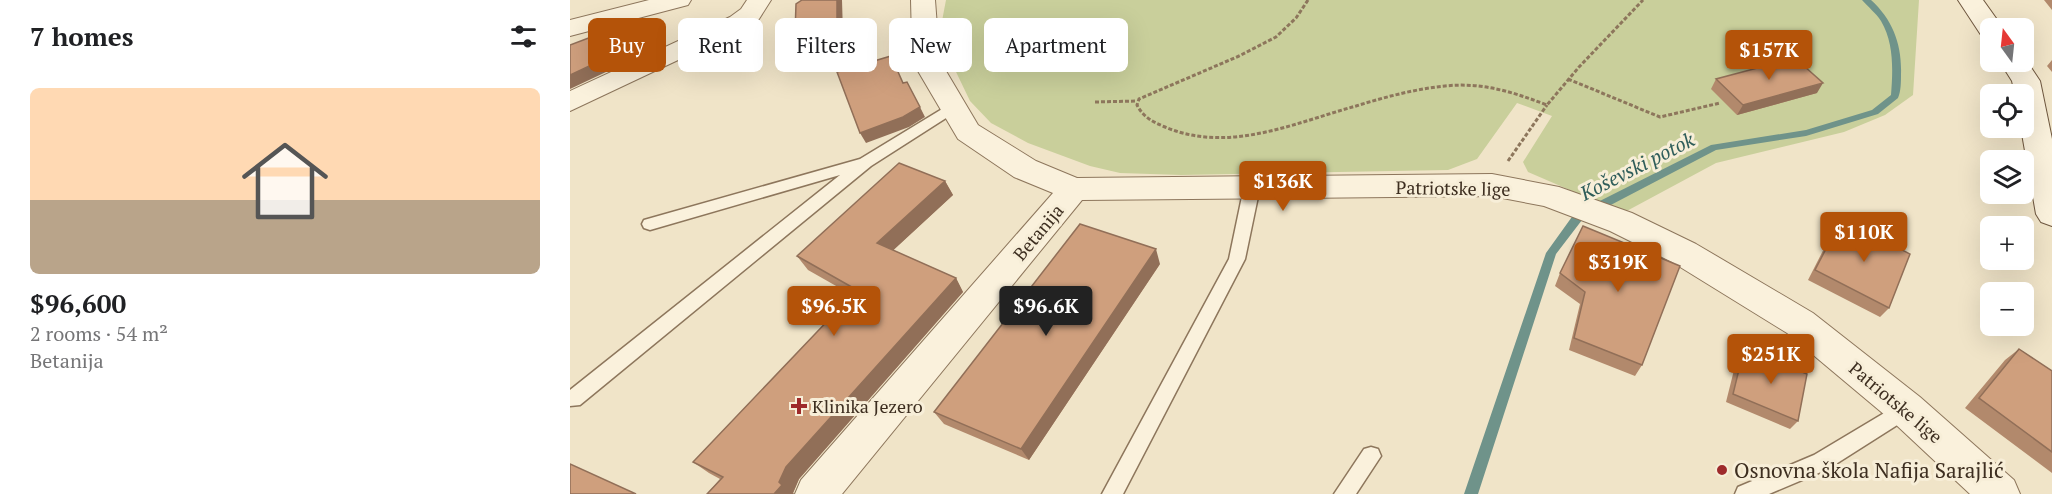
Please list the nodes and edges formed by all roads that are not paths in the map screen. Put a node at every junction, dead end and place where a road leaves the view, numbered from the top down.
1 (679, 0) edge
2 (759, 0) edge
3 (923, 0) edge
4 (1970, 0) edge
5 (1982, 18) edge
6 (570, 28) edge
7 (2020, 72) edge
8 (570, 102) edge
9 (952, 108) junction
10 (866, 162) junction
11 (1252, 188) junction
12 (1074, 189) junction
13 (2052, 214) edge
14 (650, 224) dead end
15 (573, 399) dead end
16 (1906, 409) junction
17 (1371, 456) dead end
18 (816, 494) edge
19 (1112, 494) edge
20 (1344, 494) edge
21 (1745, 494) edge
22 (1999, 494) edge

1 - 6 street
2 - 8 street
3 - 9 street, Patriotske lige
4 - 5 street
7 - 13 street
9 - 10 lane
9 - 12 street, Patriotske lige
10 - 14 lane
10 - 15 lane
11 - 12 street, Patriotske lige
11 - 16 street, Patriotske lige
11 - 19 lane
12 - 18 street, Betanija
16 - 21 lane
16 - 22 street, Patriotske lige
17 - 20 lane

